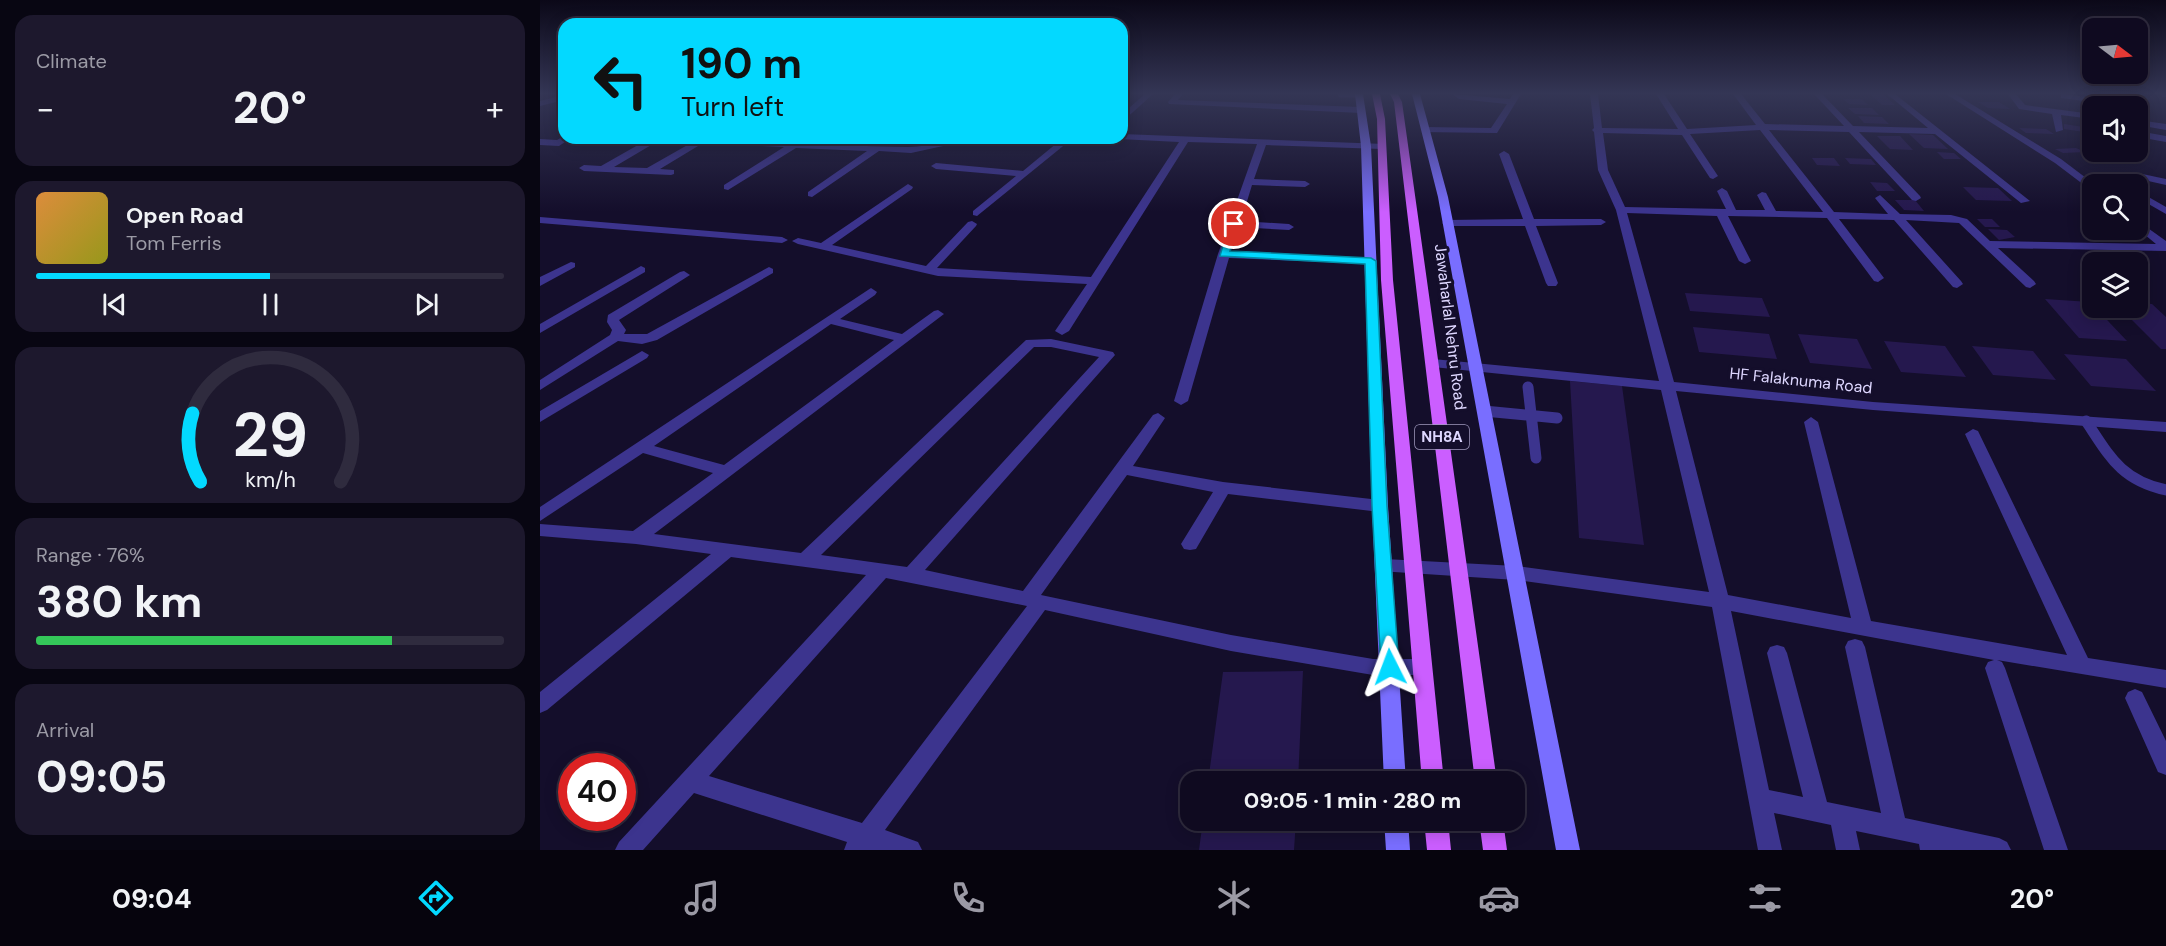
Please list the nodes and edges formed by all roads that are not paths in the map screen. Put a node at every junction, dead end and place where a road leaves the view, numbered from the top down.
1 (1364, 134) edge
2 (1381, 134) edge
3 (1402, 134) edge
4 (1426, 134) edge
5 (1597, 134) edge
6 (1685, 134) edge
7 (1769, 134) edge
8 (1855, 134) edge
9 (1941, 134) edge
10 (2015, 134) edge
11 (2148, 136) edge
12 (1128, 137) edge
13 (1185, 139) junction
14 (2166, 139) edge
15 (558, 140) edge
16 (540, 142) edge
17 (1262, 142) junction
18 (558, 143) edge
19 (647, 144) edge
20 (696, 144) edge
21 (788, 144) edge
22 (820, 144) edge
23 (883, 144) edge
24 (940, 144) edge
25 (1062, 144) edge
26 (1366, 146) junction
27 (1382, 146) junction
28 (878, 148) junction
29 (549, 149) dead end
30 (1504, 154) dead end
31 (936, 166) dead end
32 (584, 168) dead end
33 (603, 169) junction
34 (649, 171) junction
35 (671, 172) dead end
36 (1025, 174) junction
37 (1713, 176) dead end
38 (2148, 179) edge
39 (2082, 180) edge
40 (1248, 182) junction
41 (2166, 182) edge
42 (1305, 184) dead end
43 (728, 187) dead end
44 (908, 187) dead end
45 (1722, 191) dead end
46 (812, 194) dead end
47 (1762, 195) dead end
48 (1880, 198) dead end
49 (1916, 198) dead end
50 (2148, 200) edge
51 (2025, 201) dead end
52 (2148, 203) edge
53 (2153, 203) junction
54 (1621, 210) junction
55 (2166, 211) edge
56 (1726, 212) junction
57 (977, 213) dead end
58 (1772, 213) junction
59 (1827, 214) junction
60 (1897, 217) junction
61 (540, 220) edge
62 (1529, 222) junction
63 (1601, 222) dead end
64 (1447, 223) junction
65 (972, 224) dead end
66 (1234, 224) junction
67 (1289, 227) dead end
68 (2148, 232) edge
69 (782, 240) dead end
70 (798, 242) dead end
71 (1990, 244) junction
72 (824, 246) junction
73 (2166, 247) edge
74 (1224, 254) junction
75 (1371, 261) junction
76 (1745, 261) dead end
77 (572, 265) dead end
78 (641, 270) dead end
79 (929, 270) junction
80 (769, 271) dead end
81 (684, 275) dead end
82 (1878, 278) dead end
83 (1095, 281) junction
84 (540, 282) edge
85 (1552, 284) dead end
86 (1957, 284) dead end
87 (2030, 284) dead end
88 (871, 292) dead end
89 (938, 314) dead end
90 (829, 320) junction
91 (540, 329) edge
92 (1062, 331) dead end
93 (616, 337) junction
94 (904, 339) junction
95 (642, 356) dead end
96 (1433, 363) junction
97 (1475, 366) junction
98 (1666, 384) junction
99 (540, 386) edge
100 (1528, 387) dead end
101 (1181, 401) dead end
102 (1484, 411) junction
103 (1531, 415) junction
104 (540, 417) edge
105 (1158, 418) dead end
106 (1557, 418) dead end
107 (2086, 421) junction
108 (1811, 422) dead end
109 (2166, 427) edge
110 (1973, 434) dead end
111 (641, 447) junction
112 (1536, 458) dead end
113 (1123, 469) junction
114 (726, 471) junction
115 (1223, 488) junction
116 (2166, 490) edge
117 (1380, 506) junction
118 (541, 527) edge
119 (636, 538) junction
120 (1190, 544) dead end
121 (728, 550) junction
122 (805, 560) junction
123 (1385, 566) junction
124 (1413, 568) junction
125 (882, 570) junction
126 (1459, 570) junction
127 (1516, 573) junction
128 (911, 574) junction
129 (1034, 600) junction
130 (1720, 601) junction
131 (1859, 638) junction
132 (1777, 653) dead end
133 (2082, 666) junction
134 (1390, 667) junction
135 (1422, 667) junction
136 (1995, 668) dead end
137 (2166, 679) edge
138 (2135, 698) dead end
139 (540, 704) edge
140 (2166, 765) edge
141 (1395, 771) edge
142 (1431, 771) edge
143 (1485, 771) edge
144 (691, 781) junction
145 (1762, 799) junction
146 (1818, 811) junction
147 (1841, 816) junction
148 (1896, 828) junction
149 (1397, 831) edge
150 (1437, 831) edge
151 (1492, 831) edge
152 (1931, 842) edge
153 (861, 843) edge
154 (627, 850) edge
155 (910, 850) edge
156 (1398, 850) edge
157 (1439, 850) edge
158 (1495, 850) edge
159 (1568, 850) edge
160 (1770, 850) edge
161 (1848, 850) edge
162 (1999, 850) edge
163 (2056, 850) edge

1 - 26 street
2 - 27 main road, NH8A
3 - 96 main road, Jawaharlal Nehru Road / NH8A
4 - 64 street
5 - 54 street
6 - 37 street
7 - 59 street
8 - 49 street
9 - 51 street
10 - 39 street
11 - 14 street
12 - 13 street
13 - 17 street
13 - 83 street
15 - 16 street
17 - 26 street
17 - 40 street
18 - 29 street
19 - 33 street
20 - 34 street
21 - 43 street
22 - 28 street
23 - 28 street
24 - 28 street
25 - 36 street
26 - 27 street
26 - 75 street
27 - 124 main road, NH8A
28 - 46 street
30 - 62 street
31 - 36 street
32 - 33 street
33 - 34 street
34 - 35 street
36 - 57 street
38 - 41 street
40 - 42 street
40 - 66 street
44 - 72 street
45 - 56 street
47 - 58 street
48 - 60 street
50 - 53 street
52 - 53 street
53 - 55 street
54 - 56 street
54 - 98 street
56 - 58 street
56 - 76 street
58 - 59 street
59 - 60 street
59 - 82 street
60 - 71 street
60 - 86 street
61 - 69 street
62 - 63 street
62 - 64 street
62 - 85 street
64 - 97 street
65 - 79 street
66 - 67 street
66 - 74 street
68 - 73 street
70 - 72 street
71 - 73 street
71 - 87 street
72 - 79 street
74 - 75 street
74 - 101 street
75 - 117 street
77 - 84 street
78 - 91 street
79 - 83 street
80 - 93 street
81 - 93 street
83 - 92 street
88 - 90 street
89 - 94 street
90 - 94 street
90 - 111 street
93 - 99 street
94 - 114 street
95 - 104 street
96 - 97 street, HF Falaknuma Road
96 - 126 main road, Jawaharlal Nehru Road / NH8A
97 - 98 street, HF Falaknuma Road
97 - 102 street
98 - 107 street, HF Falaknuma Road
98 - 130 street
100 - 103 lane
102 - 103 lane
102 - 127 street
103 - 106 lane
103 - 112 lane
105 - 113 street
107 - 109 street, HF Falaknuma Road
107 - 116 lane
108 - 131 street
110 - 133 street
111 - 114 street
111 - 118 street
113 - 115 street
113 - 129 street
114 - 119 street
115 - 117 street
115 - 120 street
117 - 123 street
118 - 119 street
119 - 121 street
121 - 122 street
121 - 139 street
122 - 125 street
122 - 128 street
123 - 124 street
123 - 134 street
124 - 126 street
124 - 135 main road, NH8A
125 - 128 street
125 - 144 street
126 - 127 street
126 - 143 main road, Jawaharlal Nehru Road / NH8A
127 - 130 street
127 - 159 street
128 - 129 street
129 - 134 street
129 - 153 street
130 - 131 street
130 - 145 street
131 - 133 street
131 - 148 street
132 - 146 street
133 - 137 street
134 - 135 street
134 - 141 street
135 - 142 main road, NH8A
136 - 163 street
138 - 140 street
144 - 153 street
144 - 154 street
145 - 146 street
145 - 160 street
146 - 147 street
147 - 148 street
147 - 161 street
148 - 152 street
149 - 156 street
150 - 157 main road
151 - 158 main road
152 - 162 street
153 - 155 street

